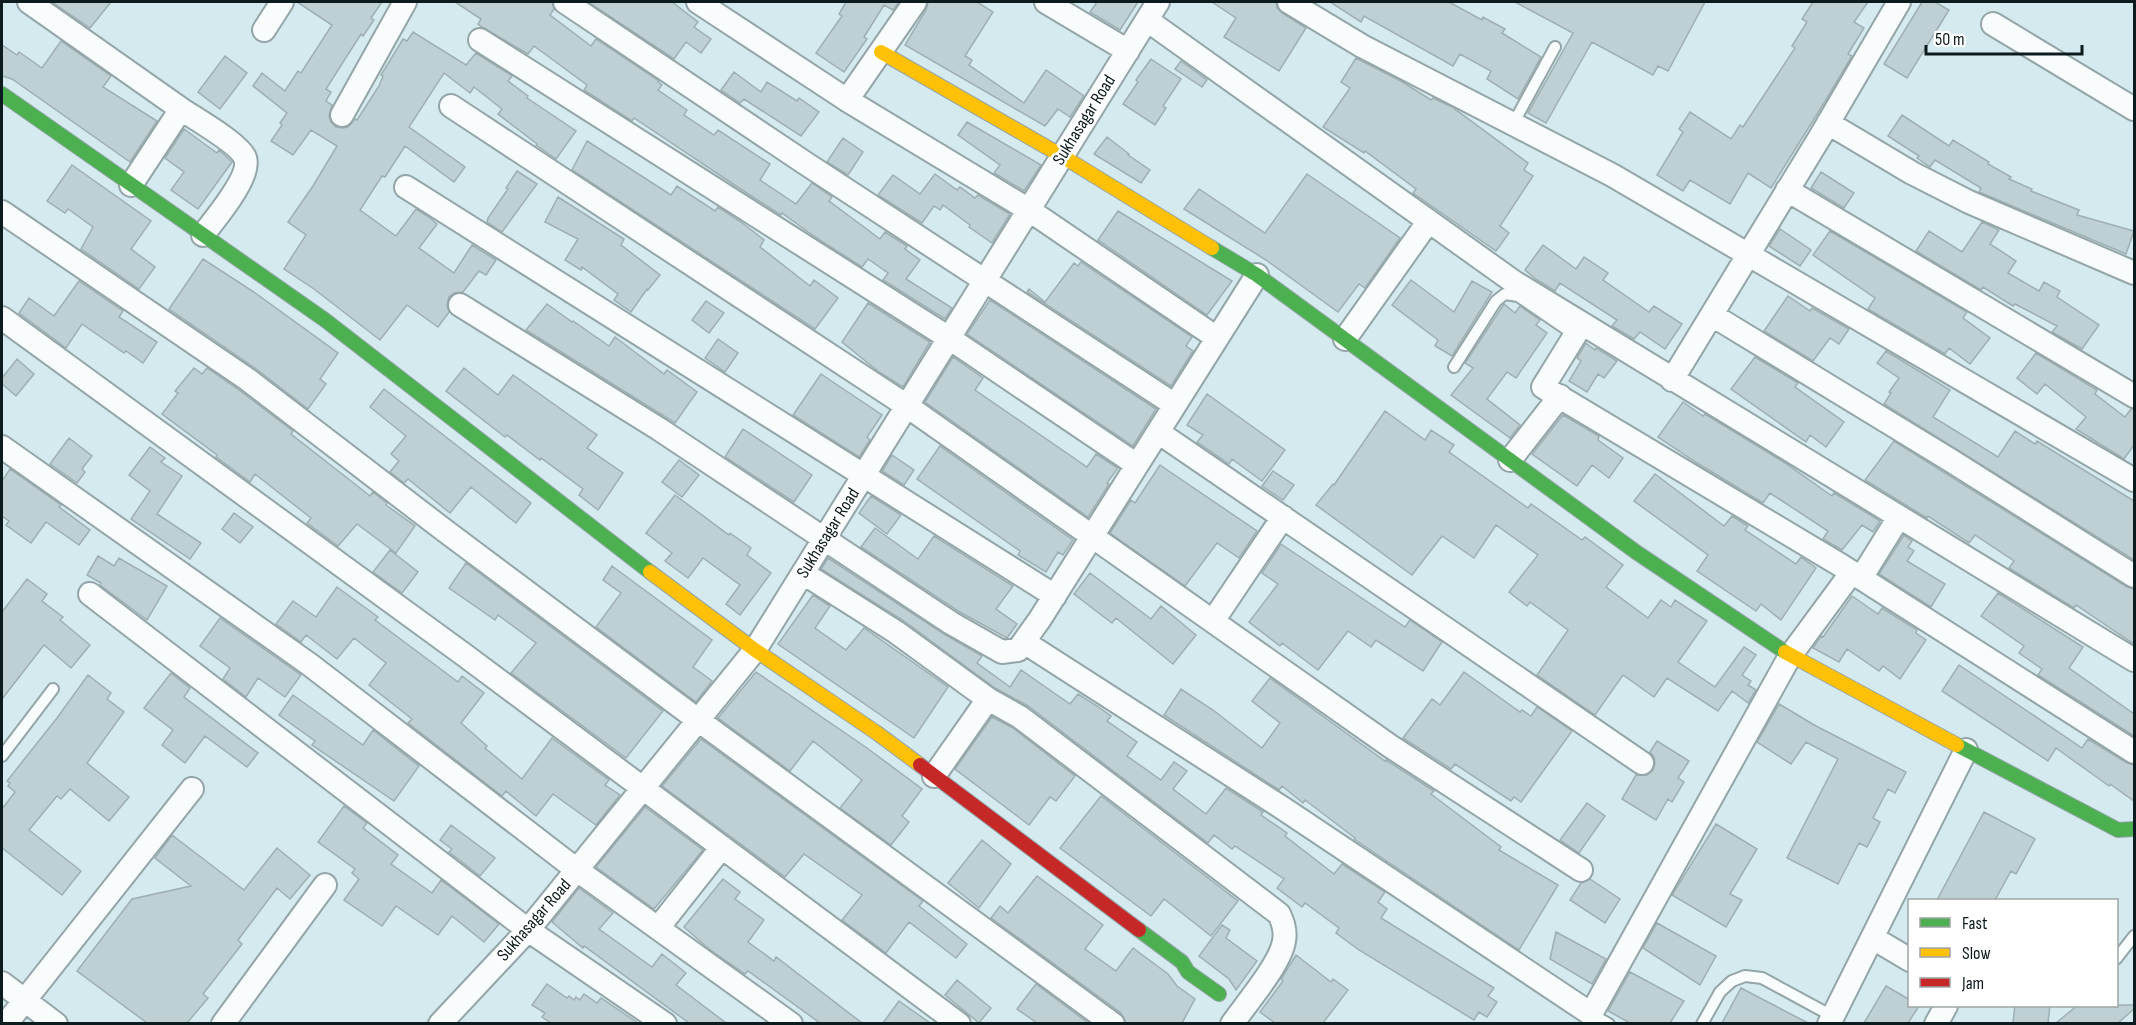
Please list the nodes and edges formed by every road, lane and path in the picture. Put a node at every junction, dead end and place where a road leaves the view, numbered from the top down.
1 (29, 2) edge
2 (282, 2) edge
3 (405, 2) edge
4 (566, 2) edge
5 (698, 2) edge
6 (915, 2) edge
7 (1046, 2) edge
8 (1289, 2) edge
9 (1899, 2) edge
10 (1153, 11) edge
11 (1993, 24) dead end
12 (264, 30) dead end
13 (480, 40) dead end
14 (1555, 47) dead end
15 (1128, 51) junction
16 (881, 52) junction
17 (2, 94) edge
18 (848, 100) junction
19 (451, 106) dead end
20 (181, 109) junction
21 (2134, 109) edge
22 (342, 115) dead end
23 (1828, 123) junction
24 (1513, 124) junction
25 (1062, 156) junction
26 (131, 185) junction
27 (406, 187) dead end
28 (1787, 190) junction
29 (1029, 210) junction
30 (2, 212) edge
31 (1428, 222) junction
32 (203, 235) junction
33 (1748, 255) junction
34 (2134, 273) edge
35 (1257, 275) junction
36 (984, 281) junction
37 (460, 304) dead end
38 (1712, 315) junction
39 (2, 318) edge
40 (1578, 329) junction
41 (949, 338) junction
42 (1217, 338) junction
43 (1345, 339) junction
44 (1454, 367) dead end
45 (1672, 380) junction
46 (1560, 396) junction
47 (2134, 396) edge
48 (1175, 405) junction
49 (907, 406) junction
50 (1158, 432) junction
51 (2, 447) edge
52 (1510, 460) junction
53 (1137, 465) junction
54 (865, 476) junction
55 (2134, 480) edge
56 (1283, 517) junction
57 (1899, 517) junction
58 (1093, 536) junction
59 (825, 538) junction
60 (803, 573) junction
61 (1857, 575) junction
62 (2134, 576) edge
63 (90, 594) dead end
64 (1055, 596) junction
65 (1213, 621) junction
66 (1024, 642) junction
67 (755, 650) junction
68 (1790, 656) junction
69 (2134, 660) edge
70 (53, 689) dead end
71 (988, 699) junction
72 (698, 720) junction
73 (1966, 750) junction
74 (2134, 752) edge
75 (2, 756) edge
76 (1642, 763) dead end
77 (934, 776) junction
78 (643, 788) junction
79 (192, 789) dead end
80 (2134, 829) edge
81 (722, 848) junction
82 (577, 870) junction
83 (1581, 870) dead end
84 (326, 885) dead end
85 (658, 928) junction
86 (528, 930) junction
87 (2134, 936) edge
88 (1873, 938) junction
89 (2118, 956) edge
90 (1908, 959) edge
91 (2, 983) edge
92 (1219, 994) dead end
93 (24, 1000) junction
94 (1945, 1007) edge
95 (1600, 1018) edge
96 (1831, 1020) edge
97 (6, 1023) edge
98 (56, 1023) edge
99 (223, 1023) edge
100 (440, 1023) edge
101 (665, 1023) edge
102 (791, 1023) edge
103 (959, 1023) edge
104 (1113, 1023) edge
105 (1232, 1023) edge
106 (1702, 1023) edge
107 (1936, 1023) edge

1 - 20 street
2 - 12 street
3 - 22 street
4 - 36 street
5 - 18 street
6 - 16 street
7 - 15 street
8 - 24 street
9 - 23 street
10 - 15 street, Sukhasagar Road
10 - 31 street
11 - 21 street
13 - 41 street
14 - 24 lane
15 - 25 street, Sukhasagar Road
16 - 18 street
16 - 25 street
17 - 26 street
18 - 29 street
19 - 49 street
20 - 26 street
20 - 32 street
23 - 28 street
23 - 34 street
24 - 33 street
25 - 29 street, Sukhasagar Road
25 - 35 street
26 - 32 street
27 - 54 street
28 - 33 street
28 - 47 street
29 - 36 street, Sukhasagar Road
29 - 42 street
30 - 72 street
31 - 40 street
31 - 43 street
32 - 67 street
33 - 38 street
33 - 55 street
35 - 42 street
35 - 43 street
36 - 41 street, Sukhasagar Road
36 - 48 street
37 - 59 street
38 - 45 street
38 - 62 street
39 - 78 street
40 - 44 lane
40 - 45 street
40 - 46 street
41 - 49 street, Sukhasagar Road
41 - 53 street
42 - 48 street
43 - 52 street
45 - 57 street
46 - 52 street
46 - 61 street
48 - 50 street
49 - 54 street, Sukhasagar Road
49 - 58 street
50 - 53 street
50 - 56 street
51 - 82 street
52 - 68 street
53 - 58 street
54 - 59 street, Sukhasagar Road
54 - 64 street
56 - 65 street
56 - 76 street
57 - 61 street
57 - 69 street
58 - 64 street
58 - 65 street
59 - 60 street, Sukhasagar Road
59 - 66 street
60 - 67 street, Sukhasagar Road
60 - 71 street
61 - 68 street
61 - 74 street
63 - 86 street
64 - 66 street
65 - 83 street
66 - 95 street
67 - 72 street, Sukhasagar Road
67 - 77 street
68 - 73 street
68 - 95 street
70 - 75 lane
71 - 77 street
71 - 105 street
72 - 78 street, Sukhasagar Road
72 - 104 street
73 - 80 street
73 - 88 street
77 - 92 street
78 - 81 street
78 - 82 street, Sukhasagar Road
79 - 93 street
81 - 85 street
81 - 103 street
82 - 85 street
82 - 86 street, Sukhasagar Road
84 - 99 street
85 - 102 street
86 - 100 street, Sukhasagar Road
86 - 101 street
87 - 89 lane
88 - 90 street
88 - 96 street
91 - 93 street
93 - 97 street
93 - 98 street
94 - 107 street
96 - 106 lane

